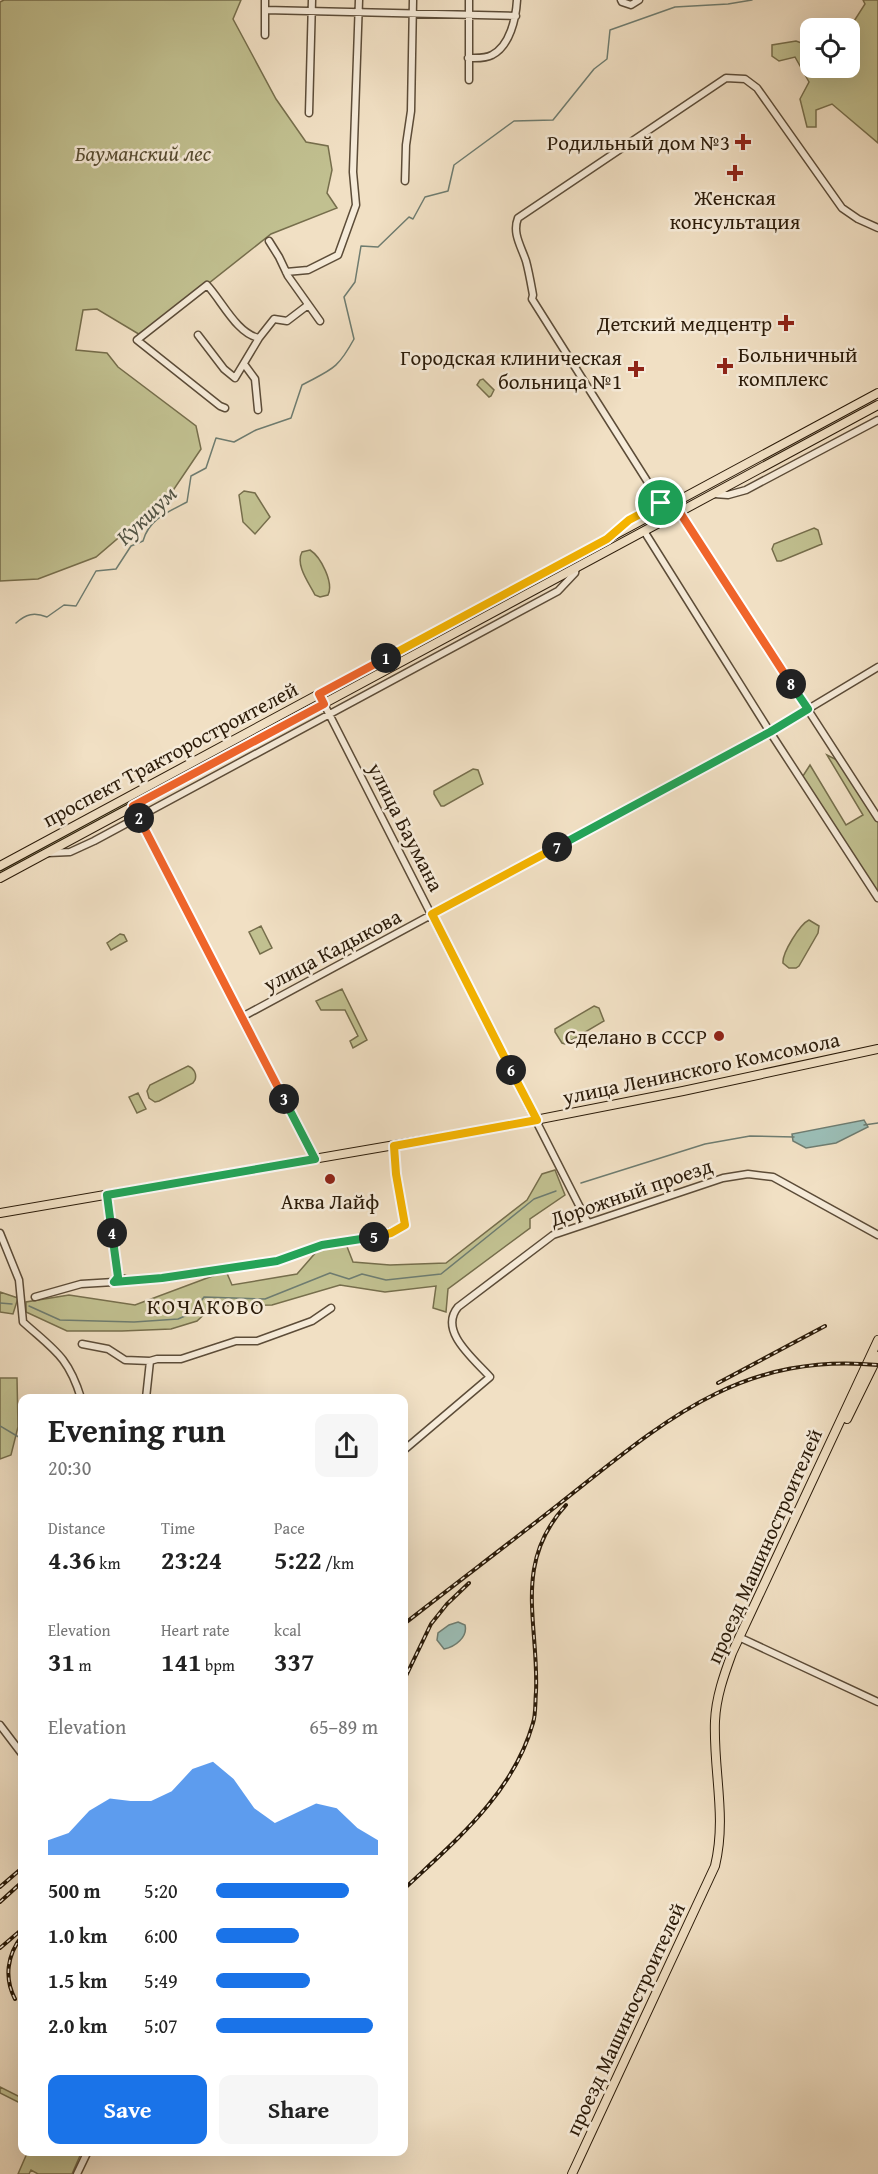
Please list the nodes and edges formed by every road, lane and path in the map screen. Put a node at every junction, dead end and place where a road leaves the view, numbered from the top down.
1 (266, 0) edge
2 (312, 0) edge
3 (359, 0) edge
4 (413, 0) edge
5 (470, 0) edge
6 (517, 0) edge
7 (621, 0) edge
8 (639, 0) edge
9 (265, 10) junction
10 (311, 12) junction
11 (358, 12) junction
12 (412, 14) junction
13 (469, 15) junction
14 (516, 16) junction
15 (265, 35) dead end
16 (468, 58) junction
17 (469, 80) dead end
18 (309, 113) dead end
19 (405, 181) dead end
20 (878, 228) edge
21 (269, 241) dead end
22 (286, 272) junction
23 (308, 305) junction
24 (320, 321) dead end
25 (198, 335) dead end
26 (259, 339) junction
27 (244, 364) junction
28 (878, 393) edge
29 (878, 405) edge
30 (225, 408) dead end
31 (258, 410) dead end
32 (847, 410) junction
33 (852, 419) junction
34 (878, 420) edge
35 (795, 438) junction
36 (800, 447) junction
37 (721, 477) junction
38 (726, 487) junction
39 (712, 494) junction
40 (661, 503) junction
41 (672, 504) junction
42 (680, 512) junction
43 (642, 520) junction
44 (644, 531) junction
45 (607, 539) junction
46 (576, 567) junction
47 (528, 593) junction
48 (543, 599) junction
49 (878, 667) edge
50 (319, 694) junction
51 (324, 704) junction
52 (808, 709) junction
53 (329, 715) junction
54 (770, 732) junction
55 (133, 806) junction
56 (138, 817) junction
57 (878, 818) edge
58 (46, 854) junction
59 (0, 866) edge
60 (0, 878) edge
61 (878, 898) edge
62 (432, 914) junction
63 (242, 1017) junction
64 (878, 1048) edge
65 (537, 1120) junction
66 (394, 1146) junction
67 (315, 1159) junction
68 (107, 1195) junction
69 (0, 1213) edge
70 (588, 1223) junction
71 (0, 1233) edge
72 (878, 1234) edge
73 (116, 1280) junction
74 (34, 1297) dead end
75 (331, 1308) dead end
76 (878, 1340) edge
77 (82, 1344) dead end
78 (878, 1356) edge
79 (150, 1361) junction
80 (80, 1394) edge
81 (146, 1394) edge
82 (408, 1447) edge
83 (821, 1467) junction
84 (741, 1638) junction
85 (878, 1702) edge
86 (0, 1725) edge
87 (18, 1749) edge
88 (630, 2054) junction
89 (86, 2156) edge
90 (77, 2174) edge
91 (572, 2174) edge
92 (577, 2174) edge

1 - 9 street
2 - 10 street
3 - 11 street
4 - 12 street
5 - 13 street
6 - 14 street
7 - 8 street
9 - 10 street
9 - 15 street
10 - 11 street
10 - 18 street
11 - 12 street
11 - 22 street
12 - 13 street
12 - 19 street
13 - 14 street
13 - 16 street
14 - 16 street
16 - 17 street
20 - 40 street
21 - 22 street
22 - 23 street
23 - 24 street
23 - 26 street
25 - 27 street
26 - 27 street
26 - 30 street
27 - 31 street
28 - 32 main road, проспект Тракторостроителей
29 - 33 main road, проспект Тракторостроителей
32 - 33 main road
32 - 35 main road, проспект Тракторостроителей
33 - 36 main road, проспект Тракторостроителей
34 - 39 street
35 - 36 main road
35 - 37 main road, проспект Тракторостроителей
36 - 38 main road, проспект Тракторостроителей
37 - 38 main road
37 - 41 main road, проспект Тракторостроителей
38 - 39 main road, проспект Тракторостроителей
39 - 42 main road, проспект Тракторостроителей
40 - 41 street
40 - 45 street
41 - 42 main road
41 - 43 main road, проспект Тракторостроителей
42 - 44 main road, проспект Тракторостроителей
42 - 52 street
43 - 44 main road
43 - 45 main road, проспект Тракторостроителей
44 - 46 main road, проспект Тракторостроителей
44 - 54 street
45 - 50 main road, проспект Тракторостроителей
46 - 47 main road, проспект Тракторостроителей
46 - 48 street, проспект Тракторостроителей
47 - 48 street
47 - 51 main road, проспект Тракторостроителей
48 - 53 street, проспект Тракторостроителей
49 - 52 street, улица Кадыкова
50 - 51 main road
50 - 59 main road, проспект Тракторостроителей
51 - 53 street, улица Баумана
51 - 55 main road, проспект Тракторостроителей
52 - 54 street, улица Кадыкова
52 - 57 street
53 - 56 street, проспект Тракторостроителей
53 - 62 street, улица Баумана
54 - 61 street
54 - 62 street, улица Кадыкова
55 - 56 street
55 - 58 main road, проспект Тракторостроителей
56 - 58 street, проспект Тракторостроителей
56 - 63 street
58 - 60 main road, проспект Тракторостроителей
62 - 63 street, улица Кадыкова
62 - 65 street, улица Баумана
63 - 67 street
64 - 65 main road, улица Ленинского Комсомола
65 - 66 main road, улица Ленинского Комсомола
65 - 70 street, улица Баумана
66 - 67 main road, улица Ленинского Комсомола
66 - 73 street
67 - 68 main road, улица Ленинского Комсомола
68 - 69 main road, улица Ленинского Комсомола
68 - 73 street
70 - 72 street, Дорожный проезд
70 - 82 street, Дорожный проезд
71 - 80 street
73 - 74 street
75 - 79 street
76 - 83 main road, проезд Машиностроителей
77 - 79 street
78 - 83 main road, проезд Машиностроителей
79 - 81 street
83 - 84 main road, проезд Машиностроителей
84 - 85 street
84 - 88 main road, проезд Машиностроителей
86 - 87 street
88 - 91 main road, проезд Машиностроителей
88 - 92 main road, проезд Машиностроителей
89 - 90 street

